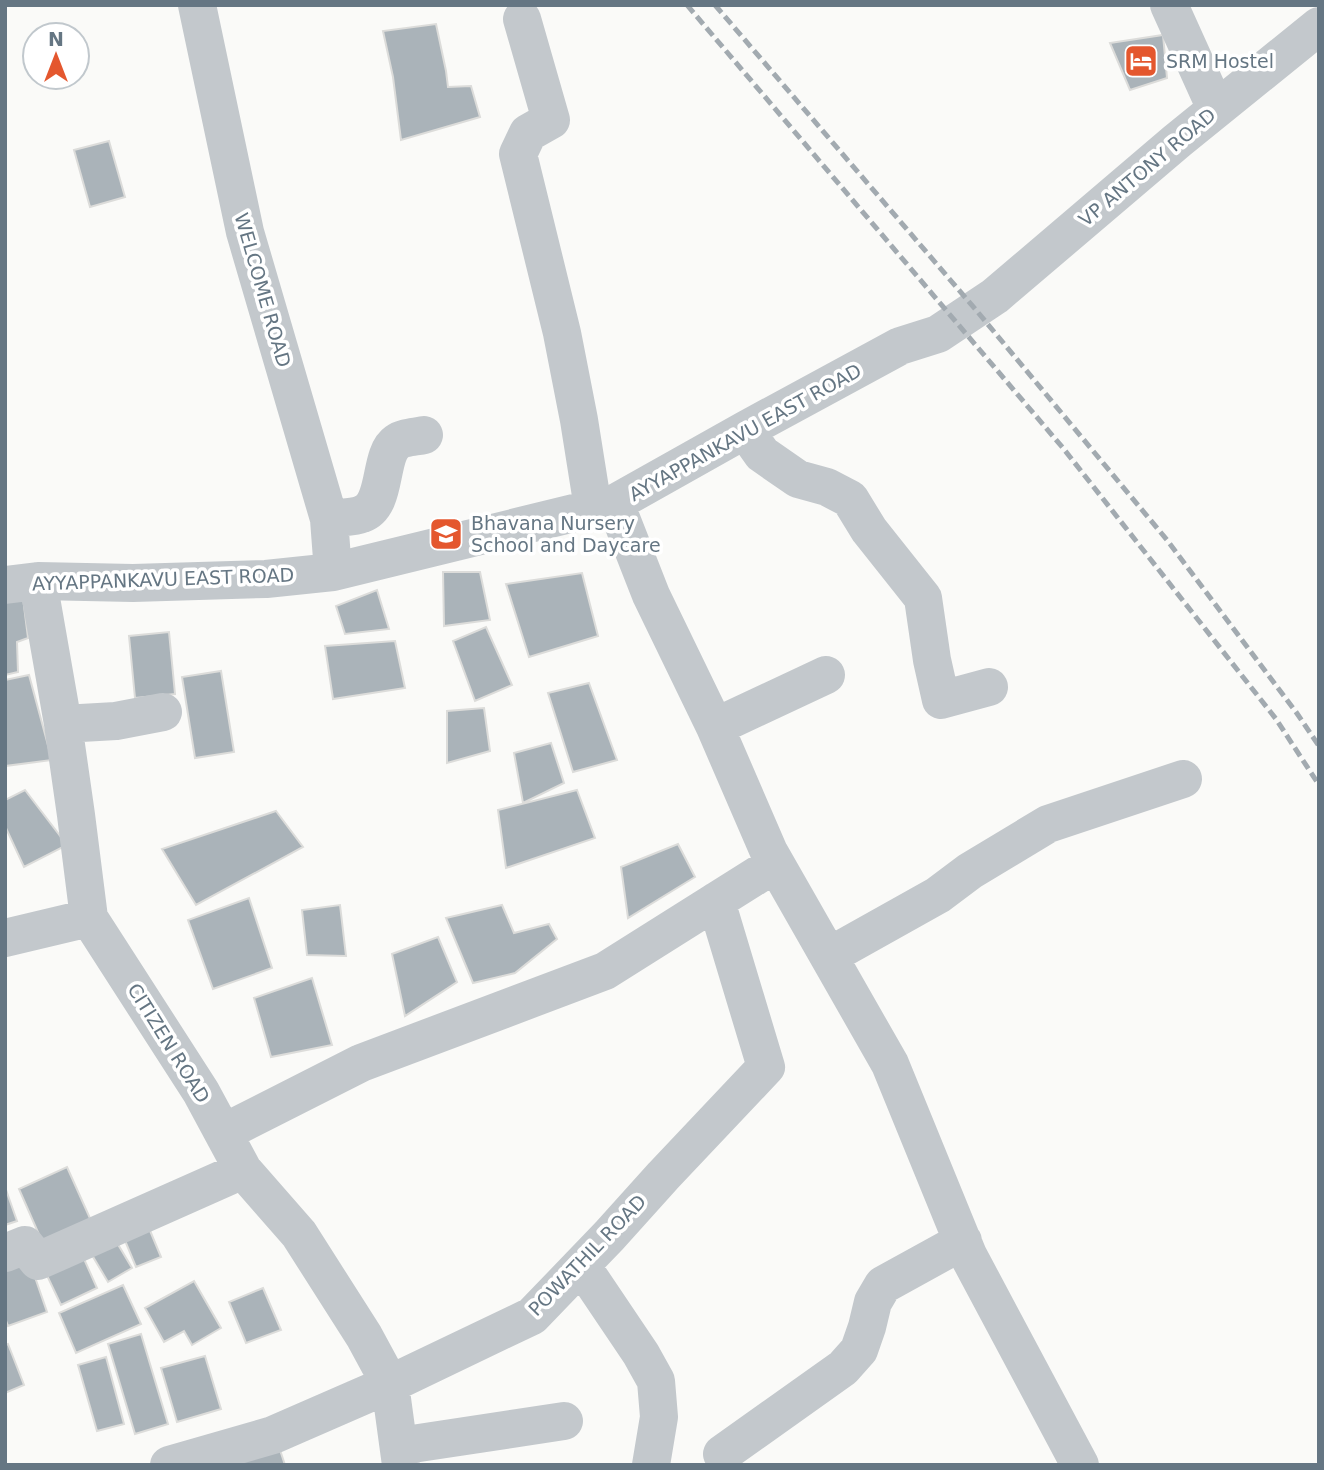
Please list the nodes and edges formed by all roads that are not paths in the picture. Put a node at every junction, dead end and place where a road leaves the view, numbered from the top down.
1 (198, 5) edge
2 (1169, 5) edge
3 (522, 19) dead end
4 (1319, 26) edge
5 (1216, 109) junction
6 (976, 310) joint
7 (745, 430) junction
8 (424, 435) dead end
9 (604, 506) junction
10 (329, 519) junction
11 (333, 572) junction
12 (22, 583) edge
13 (826, 675) dead end
14 (989, 687) dead end
15 (163, 712) dead end
16 (63, 723) junction
17 (715, 727) junction
18 (1183, 779) dead end
19 (775, 863) junction
20 (716, 901) junction
21 (89, 918) junction
22 (5, 938) edge
23 (829, 956) junction
24 (223, 1133) junction
25 (243, 1170) junction
26 (963, 1241) junction
27 (5, 1253) edge
28 (581, 1265) junction
29 (390, 1384) junction
30 (564, 1420) dead end
31 (722, 1454) dead end
32 (400, 1455) edge
33 (169, 1465) edge
34 (651, 1465) edge
35 (1080, 1465) edge

1 - 10 street, WELCOME ROAD
2 - 5 street
3 - 9 street
4 - 5 street, VP ANTONY ROAD
5 - 6 street, VP ANTONY ROAD
6 - 7 street, AYYAPPANKAVU EAST ROAD
7 - 9 street, AYYAPPANKAVU EAST ROAD
7 - 14 street
8 - 10 street
9 - 11 street, AYYAPPANKAVU EAST ROAD
9 - 17 street
10 - 11 street, WELCOME ROAD
11 - 12 street, AYYAPPANKAVU EAST ROAD
12 - 16 street, CITIZEN ROAD
13 - 17 street
15 - 16 street
16 - 21 street, CITIZEN ROAD
17 - 19 street
18 - 23 street
19 - 20 street
19 - 23 street
20 - 24 street
20 - 28 street, POWATHIL ROAD
21 - 22 street
21 - 24 street, CITIZEN ROAD
23 - 26 street
24 - 25 street, CITIZEN ROAD
25 - 27 street
25 - 29 street, CITIZEN ROAD
26 - 31 street
26 - 35 street
28 - 29 street, POWATHIL ROAD
28 - 34 street
29 - 32 street, CITIZEN ROAD
29 - 33 street, POWATHIL ROAD
30 - 32 street

